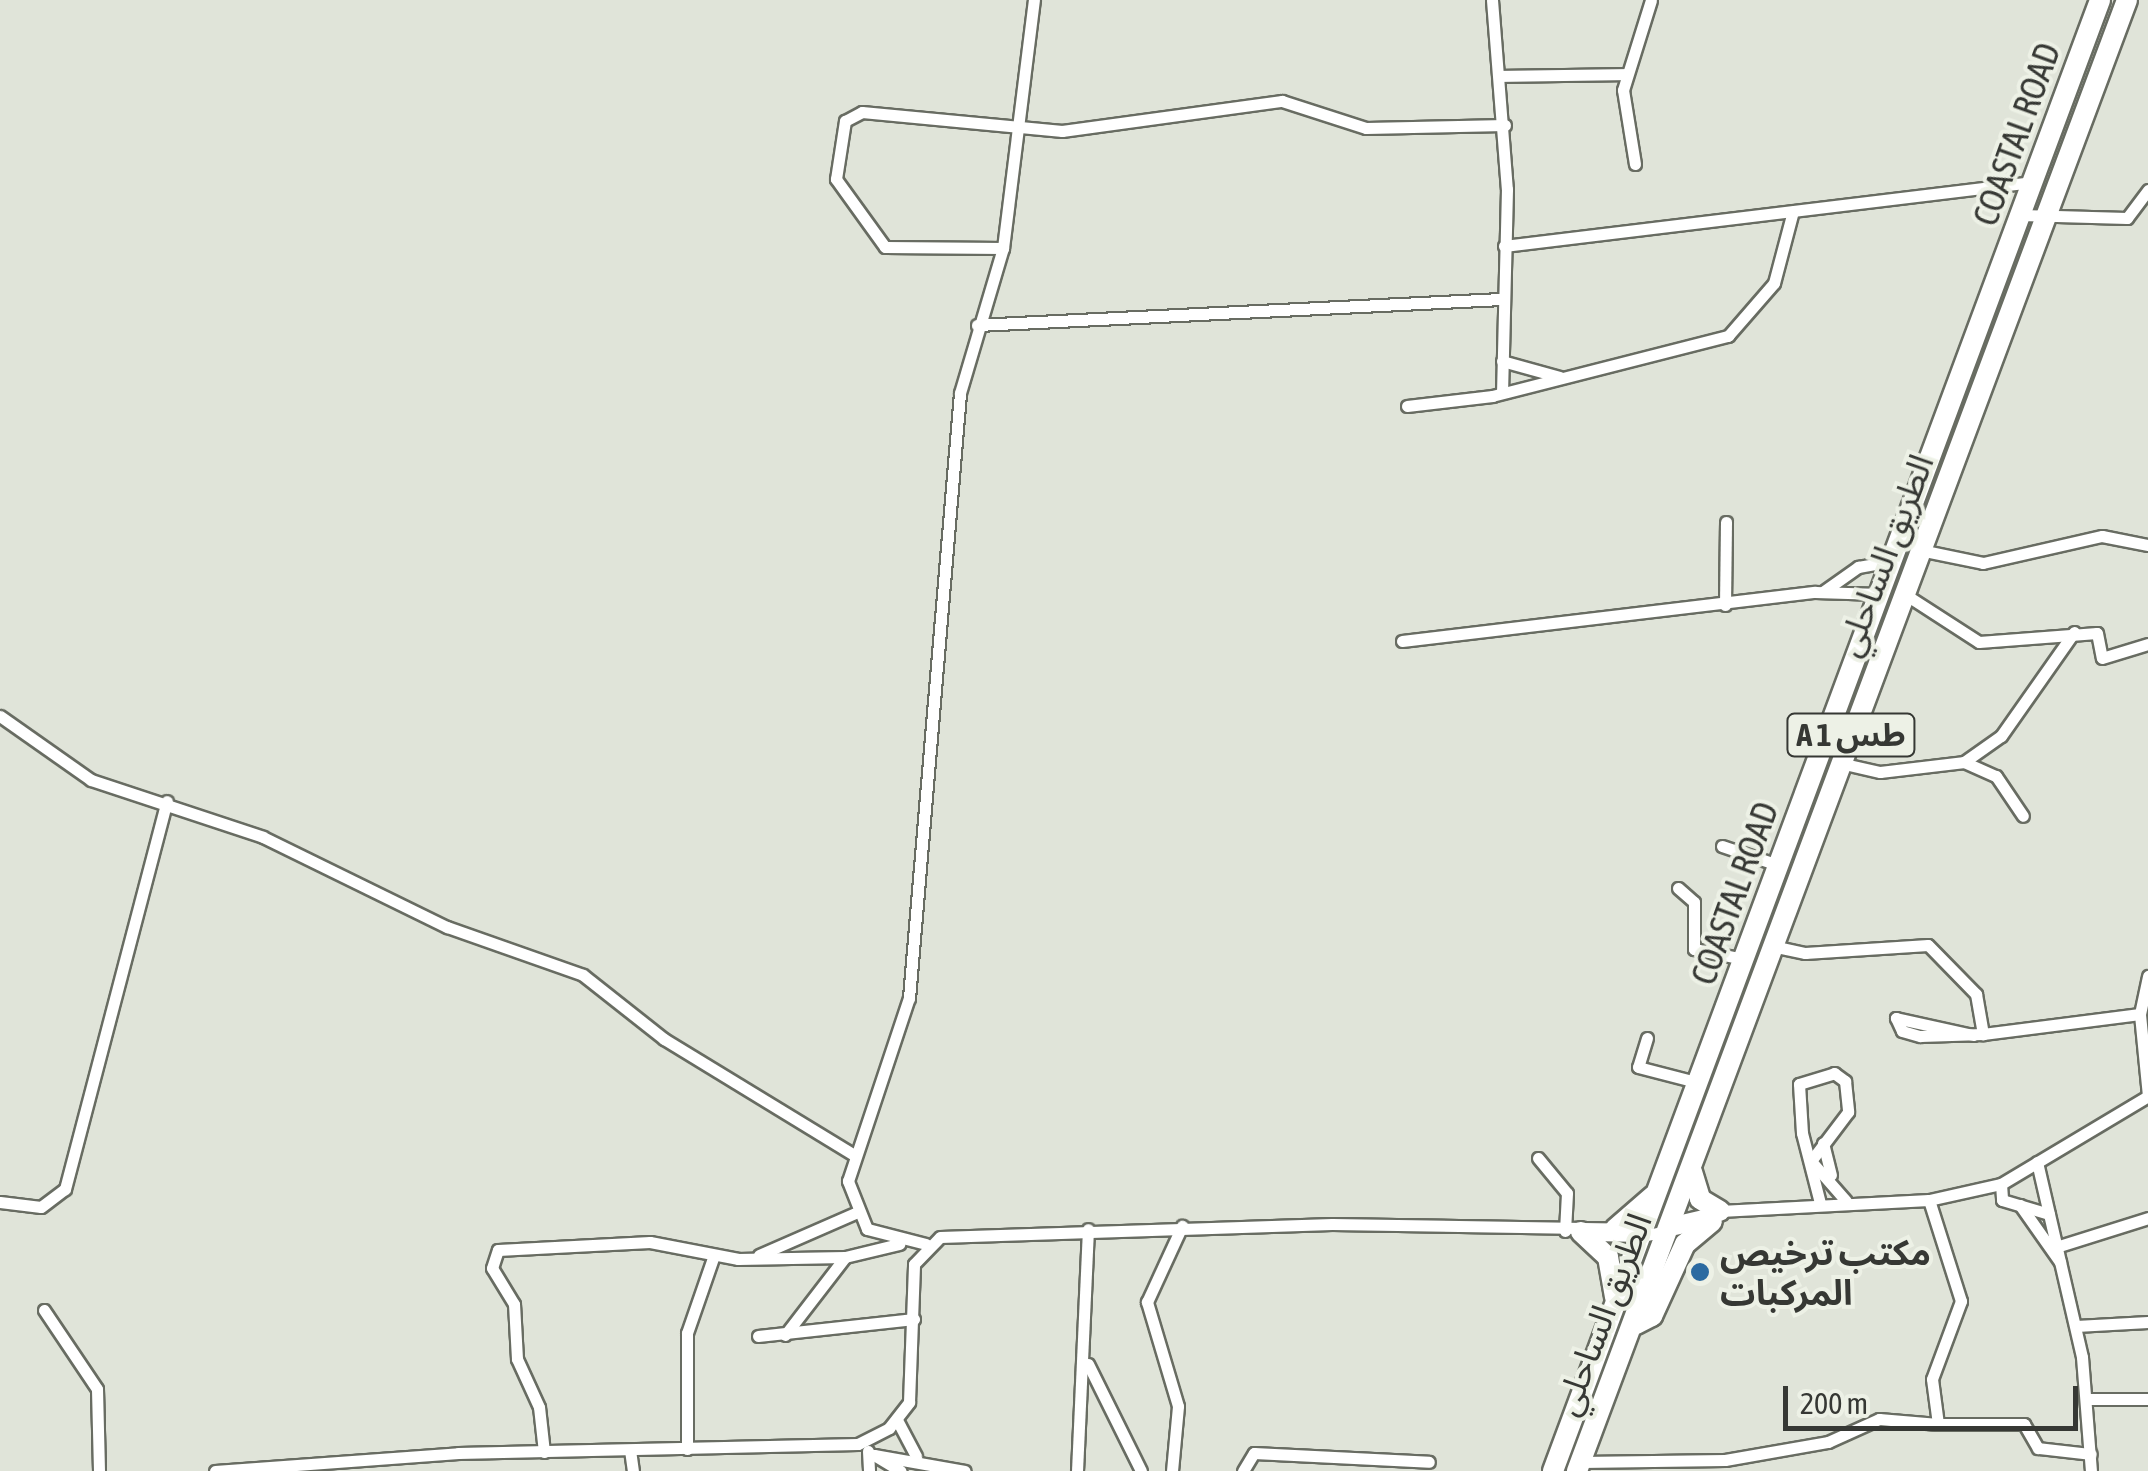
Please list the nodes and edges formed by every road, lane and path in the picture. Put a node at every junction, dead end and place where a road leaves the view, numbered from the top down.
1 (1034, 0) edge
2 (1492, 0) edge
3 (1651, 0) edge
4 (2100, 0) edge
5 (2127, 0) edge
6 (1626, 74) junction
7 (1501, 76) junction
8 (1018, 121) junction
9 (1504, 125) junction
10 (1635, 164) dead end
11 (2033, 182) junction
12 (2148, 190) edge
13 (1794, 211) junction
14 (2021, 216) junction
15 (2045, 219) junction
16 (1504, 246) junction
17 (1003, 248) junction
18 (1502, 299) junction
19 (977, 326) junction
20 (1502, 361) junction
21 (1560, 378) junction
22 (1502, 391) junction
23 (1407, 406) dead end
24 (1726, 522) dead end
25 (2148, 545) edge
26 (1920, 550) junction
27 (1892, 561) junction
28 (1824, 591) junction
29 (1904, 592) junction
30 (1880, 594) junction
31 (1724, 604) junction
32 (2074, 632) junction
33 (1402, 641) dead end
34 (2148, 644) edge
35 (0, 716) edge
36 (1964, 762) junction
37 (1840, 763) junction
38 (167, 801) junction
39 (2023, 816) dead end
40 (1722, 846) dead end
41 (1778, 865) junction
42 (1678, 888) dead end
43 (1772, 946) junction
44 (1743, 959) junction
45 (2148, 976) edge
46 (2140, 1014) junction
47 (1978, 1034) junction
48 (1648, 1038) dead end
49 (1700, 1083) junction
50 (1824, 1142) junction
51 (854, 1155) junction
52 (1538, 1158) dead end
53 (1810, 1161) junction
54 (2037, 1162) junction
55 (1692, 1169) junction
56 (1831, 1176) junction
57 (2001, 1184) junction
58 (1661, 1187) junction
59 (1929, 1200) junction
60 (1846, 1201) junction
61 (0, 1202) edge
62 (1820, 1202) junction
63 (2020, 1205) junction
64 (854, 1214) junction
65 (1724, 1214) junction
66 (2049, 1214) junction
67 (2148, 1218) edge
68 (1182, 1226) junction
69 (1088, 1229) junction
70 (1615, 1229) junction
71 (1657, 1230) junction
72 (1573, 1231) junction
73 (902, 1243) junction
74 (926, 1244) junction
75 (2056, 1247) junction
76 (845, 1257) junction
77 (713, 1258) junction
78 (751, 1259) junction
79 (2060, 1262) junction
80 (44, 1310) dead end
81 (1612, 1318) junction
82 (914, 1319) junction
83 (2148, 1322) edge
84 (1634, 1324) junction
85 (2076, 1326) junction
86 (784, 1335) junction
87 (758, 1336) dead end
88 (1085, 1355) junction
89 (2087, 1399) junction
90 (2148, 1399) edge
91 (897, 1420) junction
92 (1938, 1424) junction
93 (688, 1449) junction
94 (630, 1450) junction
95 (867, 1450) junction
96 (544, 1452) junction
97 (2091, 1454) junction
98 (918, 1459) junction
99 (1429, 1462) dead end
100 (336, 1466) edge
101 (1579, 1466) edge
102 (1645, 1469) edge
103 (99, 1471) edge
104 (216, 1471) edge
105 (633, 1471) edge
106 (870, 1471) edge
107 (901, 1471) edge
108 (966, 1471) edge
109 (1076, 1471) edge
110 (1141, 1471) edge
111 (1172, 1471) edge
112 (1243, 1471) edge
113 (1554, 1471) edge
114 (2091, 1471) edge

1 - 8 street
2 - 7 street
3 - 6 street
4 - 11 highway, COASTAL ROAD / A 1 طس
5 - 15 highway, الطريق الساحلي / A 1 طس
6 - 7 street
6 - 10 street
7 - 9 street
8 - 9 street
8 - 17 street
8 - 17 street
9 - 16 street
11 - 13 street
11 - 14 highway, COASTAL ROAD / A 1 طس
12 - 15 street
13 - 16 street
13 - 21 street
14 - 15 street
14 - 27 highway, COASTAL ROAD / A 1 طس
15 - 26 highway, الطريق الساحلي / A 1 طس
16 - 18 street
17 - 19 street
18 - 19 street
18 - 20 street
19 - 51 street
20 - 21 street
20 - 22 street
21 - 22 street
22 - 23 street
24 - 31 street
25 - 26 street
26 - 29 highway, الطريق الساحلي / A 1 طس
27 - 28 street
27 - 30 highway, COASTAL ROAD / A 1 طس
28 - 30 street
28 - 31 street
29 - 32 street
29 - 37 highway, الطريق الساحلي / A 1 طس
30 - 41 highway, COASTAL ROAD / A 1 طس
31 - 33 street
32 - 34 street
32 - 36 street
35 - 38 street
36 - 37 street
36 - 39 street
37 - 43 highway, الطريق الساحلي / A 1 طس
38 - 51 street
38 - 61 street
40 - 41 street
41 - 44 highway, COASTAL ROAD / A 1 طس
42 - 44 street
43 - 47 street
43 - 55 highway, الطريق الساحلي / A 1 طس
44 - 49 highway, COASTAL ROAD / A 1 طس
45 - 46 street
46 - 47 street
46 - 54 street
47 - 47 street
48 - 49 street
49 - 58 highway, COASTAL ROAD / A 1 طس
50 - 53 street
50 - 53 street
50 - 56 street
51 - 64 street
52 - 72 street
53 - 56 street
53 - 62 street
54 - 57 street
54 - 66 street
55 - 65 highway
55 - 71 highway, الطريق الساحلي / A 1 طس
56 - 60 street
57 - 59 street
57 - 63 street
58 - 70 highway
58 - 71 highway, COASTAL ROAD / A 1 طس
59 - 60 street
59 - 92 street
60 - 62 street
62 - 65 street
63 - 66 street
63 - 79 street
64 - 73 street
64 - 78 street
65 - 71 street
65 - 84 highway
66 - 75 street
67 - 75 street
68 - 69 street
68 - 72 street
68 - 111 street
69 - 74 street
69 - 88 street
70 - 71 street
70 - 72 street
71 - 72 street
71 - 81 highway, COASTAL ROAD / A 1 طس
71 - 84 highway, الطريق الساحلي / A 1 طس
72 - 81 highway
73 - 74 street
73 - 76 street
74 - 82 street
75 - 79 street
76 - 78 street
76 - 86 street
77 - 78 street
77 - 93 street
77 - 96 street
79 - 85 street
80 - 103 street
81 - 113 highway, COASTAL ROAD / A 1 طس
82 - 86 street
82 - 91 street
83 - 85 street
84 - 101 highway, الطريق الساحلي / A 1 طس
85 - 89 street
86 - 87 street
88 - 109 street
88 - 110 street
89 - 90 street
89 - 97 street
91 - 95 street
91 - 98 street
92 - 97 street
92 - 102 street
93 - 94 street
93 - 95 street
94 - 96 street
94 - 105 street
95 - 98 street
95 - 106 street
95 - 107 street
96 - 100 street
97 - 114 street
98 - 108 street
99 - 112 street
100 - 104 street
101 - 102 street

